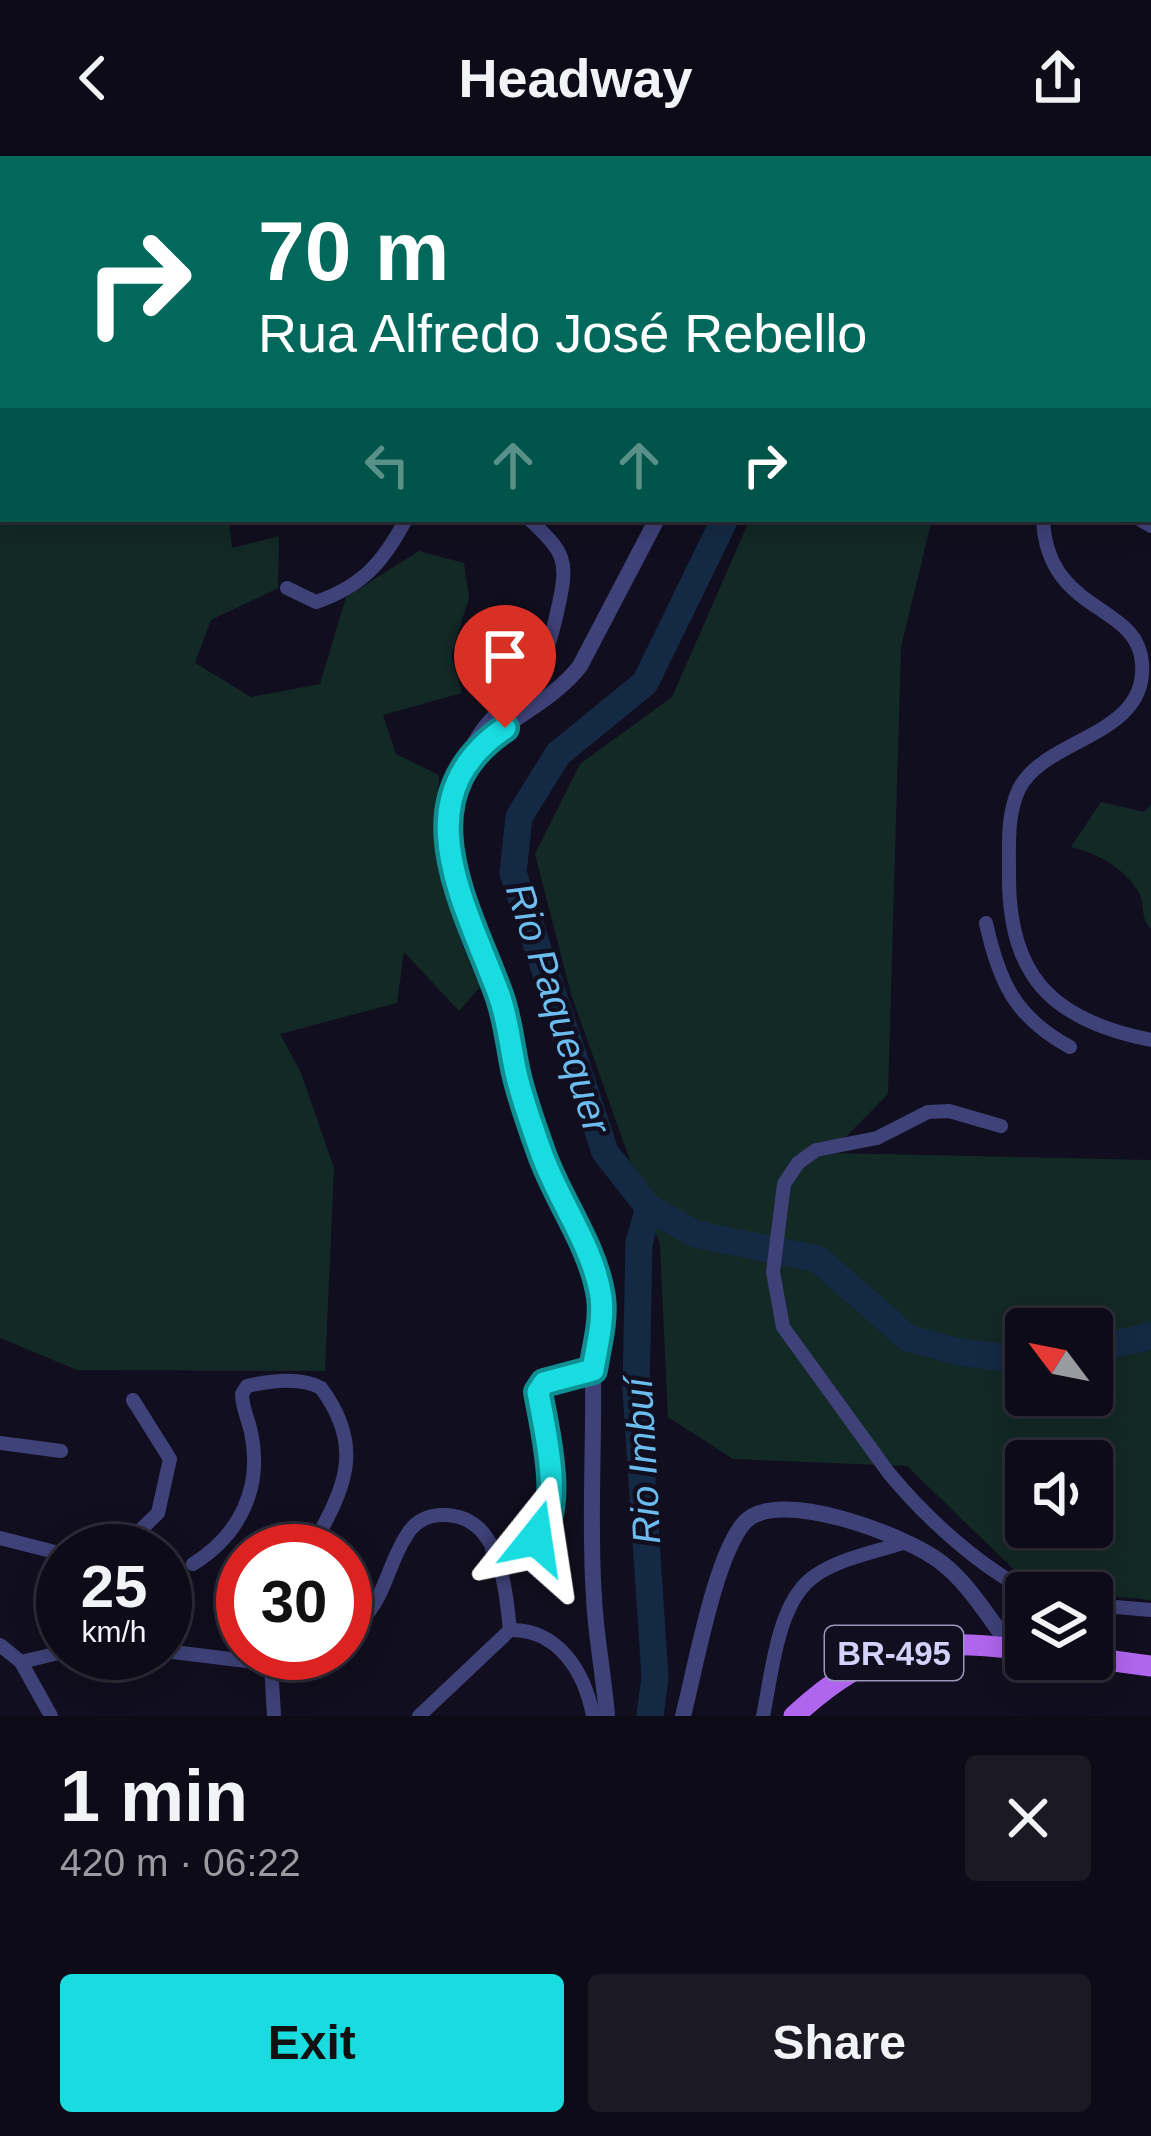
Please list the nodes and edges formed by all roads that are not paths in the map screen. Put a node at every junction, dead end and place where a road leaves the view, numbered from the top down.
1 (404, 522) edge
2 (532, 522) edge
3 (655, 522) edge
4 (1044, 522) edge
5 (287, 588) dead end
6 (467, 758) junction
7 (986, 923) dead end
8 (1016, 943) junction
9 (993, 956) junction
10 (1151, 1040) edge
11 (1070, 1047) dead end
12 (1001, 1126) dead end
13 (593, 1370) junction
14 (134, 1400) dead end
15 (0, 1443) edge
16 (62, 1451) dead end
17 (147, 1524) edge
18 (237, 1524) edge
19 (325, 1524) edge
20 (0, 1538) edge
21 (906, 1542) junction
22 (36, 1547) edge
23 (216, 1547) edge
24 (492, 1549) junction
25 (193, 1564) dead end
26 (1005, 1578) edge
27 (1113, 1607) edge
28 (372, 1608) edge
29 (1151, 1610) edge
30 (510, 1630) junction
31 (1005, 1633) edge
32 (0, 1645) edge
33 (1005, 1647) edge
34 (36, 1659) edge
35 (1113, 1661) edge
36 (22, 1662) junction
37 (1151, 1666) edge
38 (274, 1680) edge
39 (51, 1716) edge
40 (274, 1716) edge
41 (419, 1716) edge
42 (593, 1716) edge
43 (607, 1716) edge
44 (682, 1716) edge
45 (763, 1716) edge
46 (794, 1716) edge

1 - 5 street
2 - 6 street
3 - 6 street
4 - 8 street
6 - 13 street
7 - 9 street
8 - 9 street
8 - 10 street
9 - 11 street
12 - 26 street
13 - 24 street
13 - 43 street
14 - 17 street
15 - 16 street
18 - 19 street
20 - 22 street
21 - 31 street
21 - 44 street
21 - 45 street
23 - 25 street
24 - 28 street
24 - 30 street
27 - 29 street
30 - 41 street
30 - 42 street
32 - 36 street
33 - 46 main road, BR-495
34 - 36 street
35 - 37 main road
36 - 39 street
38 - 40 street

